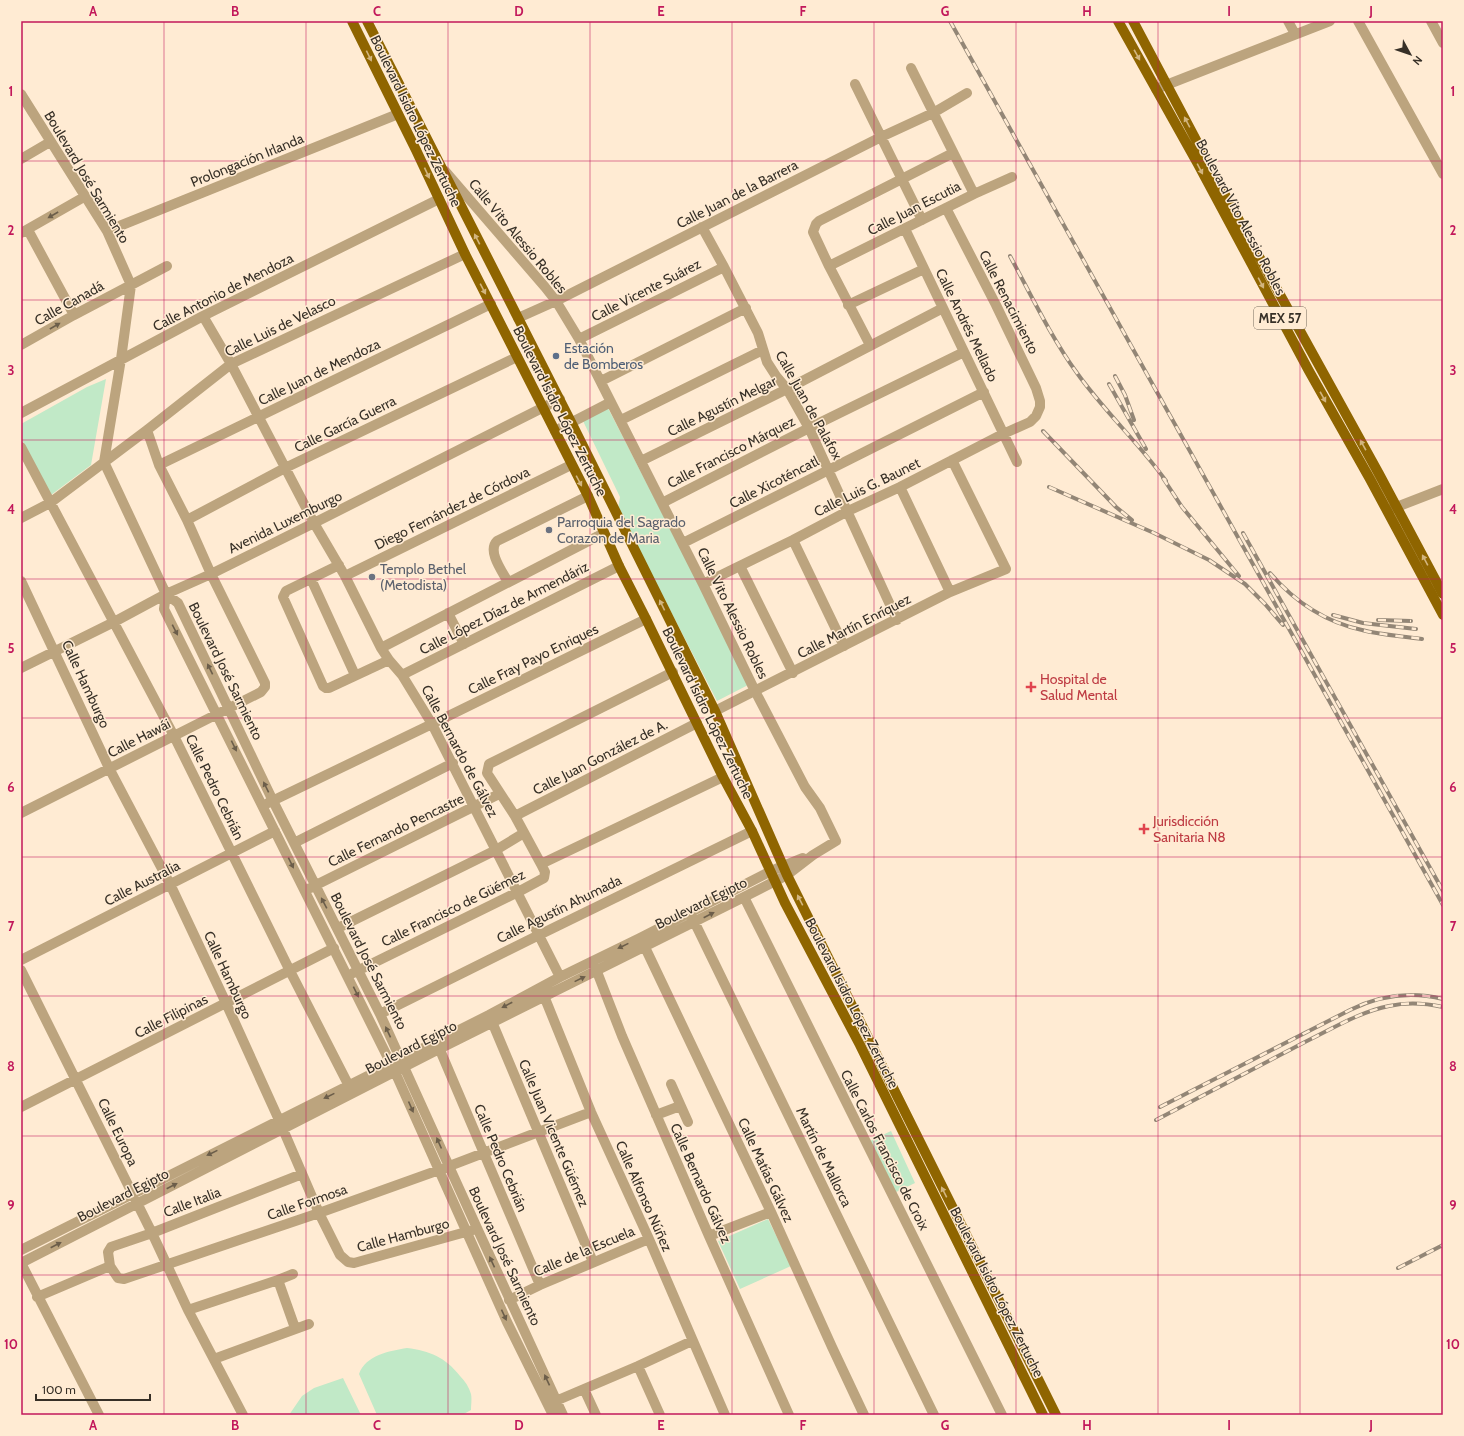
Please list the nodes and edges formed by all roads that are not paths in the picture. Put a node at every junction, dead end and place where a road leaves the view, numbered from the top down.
1 (352, 21) edge
2 (367, 21) edge
3 (1118, 21) edge
4 (1133, 21) edge
5 (1288, 21) edge
6 (1330, 21) edge
7 (1358, 21) edge
8 (1431, 21) edge
9 (1140, 34) junction
10 (1295, 34) junction
11 (1129, 41) junction
12 (1443, 43) edge
13 (911, 68) dead end
14 (855, 84) dead end
15 (1168, 84) junction
16 (1156, 89) junction
17 (967, 93) dead end
18 (22, 98) edge
19 (933, 112) junction
20 (398, 114) junction
21 (881, 137) junction
22 (50, 142) junction
23 (953, 153) junction
24 (21, 159) edge
25 (439, 163) junction
26 (1443, 174) edge
27 (1012, 177) dead end
28 (902, 180) junction
29 (974, 194) junction
30 (84, 197) junction
31 (439, 199) junction
32 (946, 208) junction
33 (922, 220) junction
34 (702, 227) junction
35 (905, 229) junction
36 (25, 231) edge
37 (107, 231) junction
38 (1248, 235) junction
39 (1238, 240) junction
40 (465, 254) junction
41 (167, 266) dead end
42 (828, 266) junction
43 (724, 267) junction
44 (924, 269) junction
45 (131, 285) junction
46 (556, 301) junction
47 (491, 304) junction
48 (848, 305) junction
49 (746, 308) junction
50 (943, 308) junction
51 (74, 315) junction
52 (203, 316) junction
53 (518, 318) junction
54 (579, 339) junction
55 (21, 344) edge
56 (870, 345) junction
57 (764, 350) junction
58 (964, 352) junction
59 (517, 357) junction
60 (121, 359) junction
61 (231, 364) junction
62 (601, 382) junction
63 (787, 389) junction
64 (984, 392) junction
65 (560, 399) junction
66 (611, 402) junction
67 (543, 408) junction
68 (1039, 411) joint
69 (21, 413) edge
70 (258, 416) junction
71 (621, 420) junction
72 (571, 422) junction
73 (809, 428) junction
74 (147, 430) junction
75 (555, 430) junction
76 (1004, 434) junction
77 (21, 447) edge
78 (952, 460) junction
79 (641, 461) junction
80 (104, 462) junction
81 (1017, 462) dead end
82 (159, 465) junction
83 (571, 465) junction
84 (285, 468) junction
85 (828, 470) junction
86 (900, 487) junction
87 (1443, 489) edge
88 (588, 496) junction
89 (50, 503) junction
90 (662, 503) junction
91 (1392, 509) junction
92 (848, 511) junction
93 (21, 518) edge
94 (187, 520) junction
95 (314, 524) junction
96 (604, 532) junction
97 (793, 540) junction
98 (683, 543) junction
99 (338, 565) junction
100 (619, 566) junction
101 (740, 566) junction
102 (211, 574) junction
103 (345, 576) junction
104 (311, 579) junction
105 (21, 581) edge
106 (508, 582) junction
107 (704, 584) junction
108 (950, 592) junction
109 (166, 594) junction
110 (1443, 594) edge
111 (448, 613) junction
112 (1443, 616) edge
113 (646, 619) junction
114 (897, 620) junction
115 (114, 622) junction
116 (464, 644) junction
117 (844, 646) junction
118 (382, 648) junction
119 (55, 651) junction
120 (389, 660) junction
121 (21, 668) edge
122 (672, 672) junction
123 (793, 673) junction
124 (355, 675) junction
125 (402, 675) junction
126 (755, 691) junction
127 (228, 708) junction
128 (715, 711) junction
129 (218, 714) junction
130 (697, 723) junction
131 (432, 724) junction
132 (174, 736) junction
133 (453, 763) junction
134 (109, 768) junction
135 (723, 777) junction
136 (499, 794) junction
137 (273, 801) junction
138 (263, 806) junction
139 (474, 807) junction
140 (21, 813) edge
141 (515, 816) junction
142 (275, 831) junction
143 (752, 831) junction
144 (524, 834) junction
145 (836, 841) joint
146 (294, 843) junction
147 (496, 850) junction
148 (232, 852) junction
149 (543, 868) junction
150 (785, 870) junction
151 (771, 871) junction
152 (776, 881) junction
153 (170, 884) junction
154 (315, 886) junction
155 (305, 890) junction
156 (518, 892) junction
157 (744, 898) junction
158 (690, 912) junction
159 (695, 922) junction
160 (338, 928) junction
161 (539, 935) junction
162 (643, 942) junction
163 (334, 948) junction
164 (21, 960) edge
165 (593, 960) junction
166 (21, 970) edge
167 (358, 970) junction
168 (290, 971) junction
169 (596, 971) junction
170 (347, 975) junction
171 (560, 977) junction
172 (543, 992) junction
173 (226, 1003) junction
174 (380, 1014) junction
175 (491, 1019) junction
176 (437, 1045) junction
177 (403, 1063) junction
178 (393, 1068) junction
179 (76, 1080) junction
180 (671, 1084) dead end
181 (348, 1086) junction
182 (680, 1106) junction
183 (21, 1107) edge
184 (591, 1112) junction
185 (656, 1115) junction
186 (688, 1122) dead end
187 (281, 1125) junction
188 (538, 1131) junction
189 (483, 1153) junction
190 (449, 1166) junction
191 (439, 1170) junction
192 (302, 1174) junction
193 (132, 1193) junction
194 (138, 1204) junction
195 (771, 1212) junction
196 (319, 1213) junction
197 (477, 1228) junction
198 (467, 1232) junction
199 (152, 1233) junction
200 (709, 1236) junction
201 (649, 1239) junction
202 (21, 1250) edge
203 (593, 1262) junction
204 (21, 1263) edge
205 (168, 1265) junction
206 (110, 1266) junction
207 (293, 1274) dead end
208 (278, 1280) junction
209 (540, 1285) junction
210 (37, 1297) junction
211 (509, 1300) junction
212 (1000, 1304) junction
213 (990, 1309) junction
214 (188, 1310) junction
215 (309, 1324) dead end
216 (295, 1328) junction
217 (692, 1341) junction
218 (214, 1359) junction
219 (638, 1366) junction
220 (584, 1389) junction
221 (552, 1402) junction
222 (99, 1415) edge
223 (243, 1415) edge
224 (552, 1415) edge
225 (563, 1415) edge
226 (596, 1415) edge
227 (660, 1415) edge
228 (725, 1415) edge
229 (789, 1415) edge
230 (864, 1415) edge
231 (934, 1415) edge
232 (1002, 1415) edge
233 (1043, 1415) edge
234 (1056, 1415) edge

1 -> 20 main road, Boulevard Isidro López Zertuche
2 - 25 main road, Boulevard Isidro López Zertuche
3 - 11 main road, Boulevard Vito Alessio Robles / MEX 57
4 - 9 main road, Boulevard Vito Alessio Robles / MEX 57
5 - 10 street
6 - 10 street
7 - 26 street
8 - 12 street
9 - 11 main road
9 - 15 main road, Boulevard Vito Alessio Robles / MEX 57
10 - 15 street
11 -> 16 main road, Boulevard Vito Alessio Robles / MEX 57
13 - 19 street
14 - 21 street
15 - 16 street
38 -> 15 main road, Boulevard Vito Alessio Robles / MEX 57
16 -> 39 main road, Boulevard Vito Alessio Robles / MEX 57
17 - 19 street, Calle Juan de la Barrera
18 - 22 street, Boulevard José Sarmiento
19 - 21 street, Calle Juan de la Barrera
19 - 23 street
20 -> 31 main road, Boulevard Isidro López Zertuche
20 - 37 street, Prolongación Irlanda
21 - 28 street
21 - 34 street, Calle Juan de la Barrera
22 - 24 street
22 - 30 street, Boulevard José Sarmiento
23 - 28 street
23 - 29 street
25 - 46 street, Calle Vito Alessio Robles
53 -> 25 main road, Boulevard Isidro López Zertuche
27 - 29 street, Calle Juan Escutia
28 - 33 street
28 - 42 street
29 - 32 street, Calle Juan Escutia
30 -> 36 street
30 - 37 street, Boulevard José Sarmiento
31 - 40 main road, Boulevard Isidro López Zertuche
31 - 52 street, Calle Antonio de Mendoza
32 - 33 street, Calle Juan Escutia
32 - 68 street, Calle Renacimiento
33 - 35 street, Calle Juan Escutia
34 - 43 street, Calle Juan de Palafox
34 - 46 street, Calle Juan de la Barrera
35 - 42 street, Calle Juan Escutia
35 - 44 street, Calle Andrés Mellado
36 - 51 street
37 - 45 street, Boulevard José Sarmiento
38 - 39 main road
91 -> 38 main road, Boulevard Vito Alessio Robles / MEX 57
39 -> 91 main road, Boulevard Vito Alessio Robles / MEX 57
40 -> 47 main road, Boulevard Isidro López Zertuche
40 - 61 street, Calle Luis de Velasco
41 - 45 street, Calle Canadá
42 - 48 street
43 - 49 street, Calle Juan de Palafox
43 - 54 street, Calle Vicente Suárez
44 - 48 street
44 - 50 street, Calle Andrés Mellado
45 - 51 street, Calle Canadá
45 - 60 street
46 - 53 street, Calle Juan de la Barrera
46 - 54 street, Calle Vito Alessio Robles
47 - 59 main road, Boulevard Isidro López Zertuche
47 - 70 street, Calle Juan de Mendoza
48 - 56 street
49 - 57 street, Calle Juan de Palafox
49 - 62 street
50 - 56 street, Calle Agustín Melgar
50 - 58 street, Calle Andrés Mellado
55 -> 51 street, Calle Canadá
52 - 60 street, Calle Antonio de Mendoza
52 - 61 street, Calle Bernardo de Gálvez
53 - 65 main road, Boulevard Isidro López Zertuche
54 - 62 street, Calle Vito Alessio Robles
56 - 63 street, Calle Agustín Melgar
57 - 63 street, Calle Juan de Palafox
57 - 71 street
58 - 64 street, Calle Andrés Mellado
58 - 73 street, Calle Francisco Márquez
59 - 67 main road, Boulevard Isidro López Zertuche
59 - 84 street, Calle García Guerra
60 - 69 street, Calle Antonio de Mendoza
60 - 80 street
61 - 70 street, Calle Bernardo de Gálvez
61 - 74 street, Calle Luis de Velasco
62 - 66 street, Calle Vito Alessio Robles
63 - 73 street, Calle Juan de Palafox
63 - 79 street, Calle Agustín Melgar
64 - 76 street, Calle Andrés Mellado
64 - 85 street, Calle Xicoténcatl
65 - 67 street, Avenida Luxemburgo
65 - 72 main road, Boulevard Isidro López Zertuche
66 - 71 street, Calle Vito Alessio Robles
66 - 72 street
67 - 75 main road, Boulevard Isidro López Zertuche
67 - 95 street, Avenida Luxemburgo
68 - 76 street, Calle Luis G. Baunet
70 - 82 street, Calle Juan de Mendoza
70 - 84 street, Calle Bernardo de Gálvez
71 - 79 street, Calle Vito Alessio Robles
72 - 75 street
128 -> 72 main road, Boulevard Isidro López Zertuche
73 - 85 street, Calle Juan de Palafox
73 - 90 street, Calle Francisco Márquez
74 - 80 street, Calle Luis de Velasco
74 - 82 street
75 - 83 main road, Boulevard Isidro López Zertuche
76 - 78 street, Calle Luis G. Baunet
76 - 81 street, Calle Andrés Mellado
77 - 89 street, Calle Pedro Cebrián
78 - 86 street, Calle Luis G. Baunet
78 - 108 street, Calle Martín Enríquez
79 - 90 street, Calle Vito Alessio Robles
80 - 89 street, Calle Luis de Velasco
80 - 109 street, Boulevard José Sarmiento
82 - 94 street
83 -> 88 main road, Boulevard Isidro López Zertuche
83 - 103 street, Diego Fernández de Córdova
84 - 94 street, Calle García Guerra
84 - 95 street, Calle Bernardo de Gálvez
85 - 92 street, Calle Juan de Palafox
85 - 98 street, Calle Xicoténcatl
86 - 92 street, Calle Luis G. Baunet
86 - 108 street
87 - 91 street
88 - 96 main road, Boulevard Isidro López Zertuche
88 - 106 street
89 - 93 street, Calle Luis de Velasco
89 - 115 street, Calle Pedro Cebrián
90 - 98 street, Calle Vito Alessio Robles
110 -> 91 main road, Boulevard Vito Alessio Robles / MEX 57
91 - 112 main road, Boulevard Vito Alessio Robles / MEX 57
92 - 97 street, Calle Luis G. Baunet
92 - 114 street, Calle Juan de Palafox
94 - 102 street
95 - 99 street, Calle Bernardo de Gálvez
95 - 102 street, Avenida Luxemburgo
96 - 100 main road, Boulevard Isidro López Zertuche
96 - 106 street
97 - 101 street, Calle Luis G. Baunet
97 - 117 street
98 - 107 street, Calle Vito Alessio Robles
99 - 103 street, Calle Bernardo de Gálvez
99 - 104 street
100 - 113 main road, Boulevard Isidro López Zertuche
100 - 116 street, Calle López Díaz de Armendáriz
101 - 107 street, Calle Luis G. Baunet
101 - 123 street
102 - 109 street, Avenida Luxemburgo
102 - 127 street, Calle Hawái
103 - 118 street, Calle Bernardo de Gálvez
104 - 124 street
104 - 124 street
105 - 119 street, Calle Hamburgo
106 - 111 street
107 - 126 street, Calle Vito Alessio Robles
108 - 114 street, Calle Martín Enríquez
109 - 115 street, Avenida Luxemburgo
127 -> 109 street, Boulevard José Sarmiento
109 -> 129 street, Boulevard José Sarmiento
111 - 116 street
111 - 118 street
113 - 122 main road, Boulevard Isidro López Zertuche
113 - 131 street, Calle Fray Payo Enriques
114 - 117 street, Calle Martín Enríquez
115 - 119 street, Avenida Luxemburgo
115 - 132 street, Calle Pedro Cebrián
116 - 125 street, Calle López Díaz de Armendáriz
117 - 123 street, Calle Martín Enríquez
118 - 120 street, Calle Bernardo de Gálvez
119 - 121 street, Avenida Luxemburgo
119 - 134 street, Calle Hamburgo
120 - 124 street
120 - 125 street, Calle Bernardo de Gálvez
122 - 130 main road, Boulevard Isidro López Zertuche
122 - 136 street
123 - 126 street, Calle Martín Enríquez
125 - 131 street, Calle Bernardo de Gálvez
126 - 128 street, Calle Martín Enríquez
126 - 145 street, Calle Vito Alessio Robles
127 - 129 street, Calle Hawái
137 -> 127 street, Boulevard José Sarmiento
128 - 150 main road, Boulevard Isidro López Zertuche
129 - 132 street, Calle Hawái
129 -> 138 street, Boulevard José Sarmiento
130 - 135 main road, Boulevard Isidro López Zertuche
130 - 141 street, Calle Juan González de A.
131 - 133 street, Calle Bernardo de Gálvez
131 - 137 street
132 - 134 street, Calle Hawái
132 - 148 street, Calle Pedro Cebrián
133 - 139 street, Calle Bernardo de Gálvez
133 - 146 street
134 - 140 street, Calle Hawái
134 - 153 street, Calle Hamburgo
135 - 143 main road, Boulevard Isidro López Zertuche
135 - 149 street, Calle Francisco de Güémez
136 - 139 street, Calle Fernando Pencastre
136 - 141 street
137 - 138 street
137 - 146 street, Boulevard José Sarmiento
138 - 142 street, Boulevard José Sarmiento
139 - 147 street, Calle Bernardo de Gálvez
139 - 154 street, Calle Fernando Pencastre
141 - 144 street
142 - 148 street, Calle Australia
142 -> 155 street, Boulevard José Sarmiento
143 - 151 main road, Boulevard Isidro López Zertuche
143 - 161 street, Calle Agustín Ahumada
144 - 147 street
144 - 149 street
145 - 150 street, Boulevard Egipto
146 - 154 street, Boulevard José Sarmiento
147 - 156 street, Calle Bernardo de Gálvez
147 - 160 street
148 - 153 street, Calle Australia
148 - 168 street, Calle Pedro Cebrián
149 - 156 street, Calle Francisco de Güémez
150 - 151 street, Boulevard Egipto
150 - 152 street, Boulevard Egipto
212 -> 150 main road, Boulevard Isidro López Zertuche
151 - 152 main road, Boulevard Isidro López Zertuche
151 - 158 street, Boulevard Egipto
152 - 157 street, Boulevard Egipto
152 - 213 main road, Boulevard Isidro López Zertuche
153 - 164 street, Calle Australia
153 - 173 street, Calle Hamburgo
154 - 155 street, Calle Fernando Pencastre
160 -> 154 street, Boulevard José Sarmiento
155 - 163 street, Boulevard José Sarmiento
156 - 161 street, Calle Bernardo de Gálvez
156 - 167 street, Calle Francisco de Güémez
159 -> 157 street, Boulevard Egipto
157 - 232 street, Calle Carlos Francisco de Croix
158 - 159 street, Martín de Mallorca
158 - 162 street, Boulevard Egipto
159 - 162 street, Boulevard Egipto
159 - 231 street, Martín de Mallorca
160 - 167 street, Boulevard José Sarmiento
161 - 171 street, Calle Bernardo de Gálvez
161 - 174 street, Calle Agustín Ahumada
162 -> 165 street, Boulevard Egipto
162 - 169 street, Boulevard Egipto
162 - 195 street, Calle Matías Gálvez
163 - 168 street, Calle Filipinas
163 - 170 street, Boulevard José Sarmiento
165 - 169 street, Calle Bernardo Gálvez
165 - 171 street, Boulevard Egipto
166 - 179 street, Calle Europa
167 - 170 street, Calle Francisco de Güémez
167 - 174 street, Boulevard José Sarmiento
168 - 173 street, Calle Filipinas
168 - 181 street, Calle Pedro Cebrián
172 -> 169 street, Boulevard Egipto
169 - 185 street, Calle Bernardo Gálvez
170 -> 178 street, Boulevard José Sarmiento
171 - 172 street, Boulevard Egipto
172 - 175 street, Boulevard Egipto
172 - 184 street, Calle Alfonso Núñez
173 - 179 street, Calle Filipinas
173 - 187 street, Calle Hamburgo
177 -> 174 street, Boulevard José Sarmiento
175 - 176 street, Boulevard Egipto
175 - 188 street, Calle Juan Vicente Güémez
176 - 177 street, Boulevard Egipto
176 - 189 street, Calle Pedro Cebrián
177 - 178 street, Boulevard Egipto
190 -> 177 street, Boulevard José Sarmiento
178 - 181 street, Boulevard Egipto
178 - 187 street, Boulevard Egipto
178 -> 191 street, Boulevard José Sarmiento
179 - 183 street, Calle Filipinas
179 - 193 street, Calle Europa
180 - 182 street
181 -> 187 street, Boulevard Egipto
182 - 185 street
182 - 186 street
184 - 188 street, Calle Formosa
184 - 201 street, Calle Alfonso Núñez
185 - 200 street, Calle Bernardo Gálvez
187 - 192 street, Calle Hamburgo
187 -> 193 street, Boulevard Egipto
194 -> 187 street, Boulevard Egipto
188 - 189 street, Calle Formosa
188 - 203 street, Calle Juan Vicente Güémez
189 - 190 street, Calle Formosa
189 - 209 street, Calle Pedro Cebrián
190 - 191 street, Calle Formosa
190 - 197 street, Boulevard José Sarmiento
191 - 196 street, Calle Formosa
191 - 198 street, Boulevard José Sarmiento
192 - 196 street, Calle Hamburgo
192 - 199 street, Calle Italia
193 - 194 street, Calle Europa
193 - 202 street, Boulevard Egipto
194 - 199 street, Calle Europa
204 -> 194 street, Boulevard Egipto
195 - 200 street
195 - 230 street, Calle Matías Gálvez
196 - 198 street, Calle Hamburgo
196 - 205 street, Calle Formosa
197 - 198 street, Calle Hamburgo
211 -> 197 street, Boulevard José Sarmiento
198 -> 221 street, Boulevard José Sarmiento
199 - 205 street, Calle Europa
199 - 206 street, Calle Italia
200 - 229 street, Calle Bernardo Gálvez
201 - 203 street, Calle de la Escuela
201 - 217 street, Calle Alfonso Núñez
203 - 209 street, Calle de la Escuela
204 - 210 street
205 - 206 street, Calle Formosa
205 - 214 street, Calle Europa
206 - 210 street
207 - 208 street
208 - 214 street
208 - 216 street
209 - 211 street, Calle de la Escuela
210 - 222 street
221 -> 211 street, Boulevard José Sarmiento
212 - 213 main road
212 - 234 main road, Boulevard Isidro López Zertuche
213 - 233 main road, Boulevard Isidro López Zertuche
214 - 218 street, Calle Europa
215 - 216 street
216 - 218 street
217 - 219 street
217 - 228 street, Calle Alfonso Núñez
218 - 223 street, Calle Europa
219 - 220 street
219 - 227 street
220 - 221 street
220 - 226 street
221 - 224 street, Boulevard José Sarmiento
221 - 225 street, Boulevard José Sarmiento

